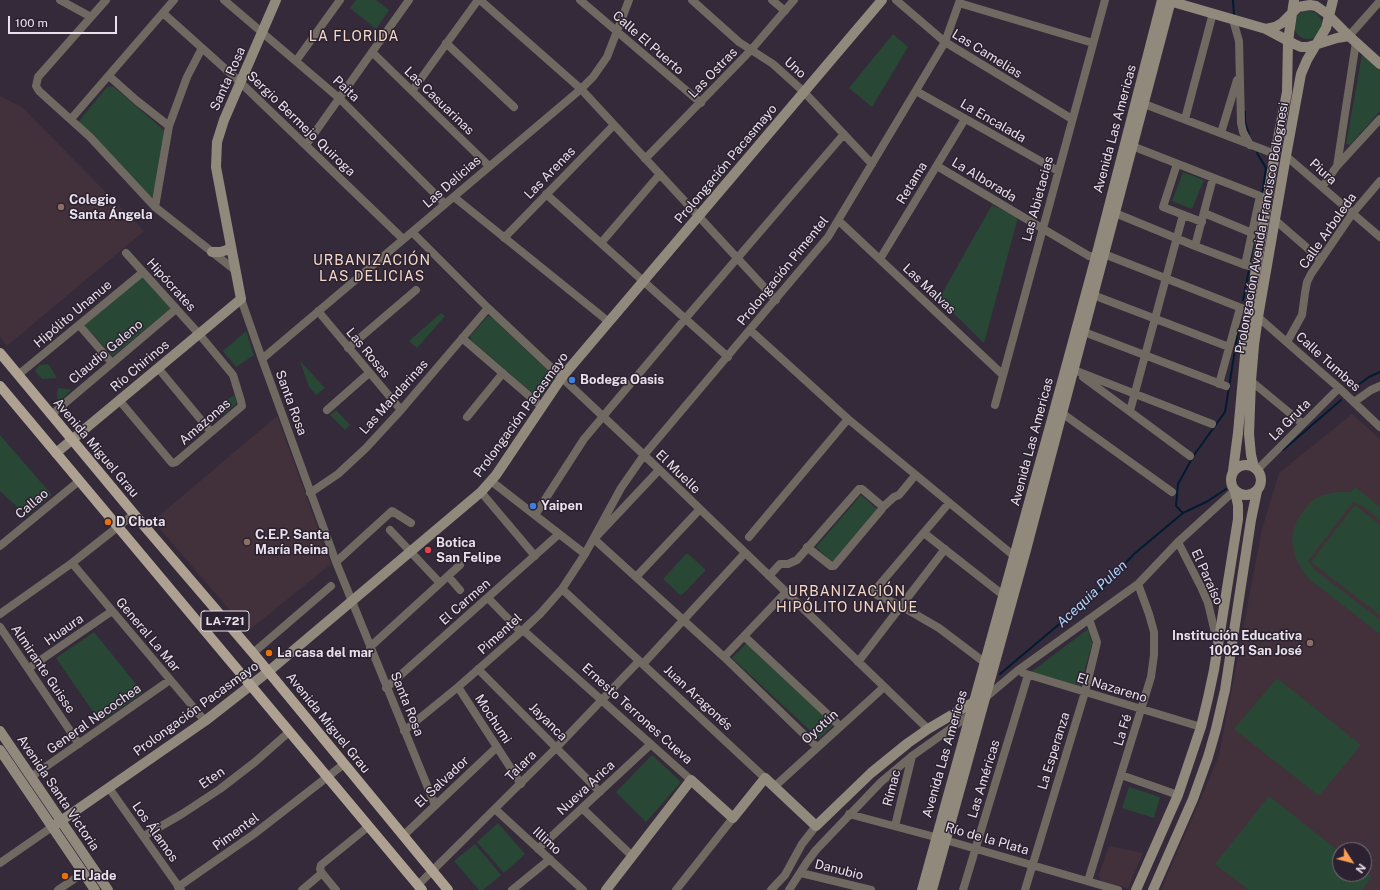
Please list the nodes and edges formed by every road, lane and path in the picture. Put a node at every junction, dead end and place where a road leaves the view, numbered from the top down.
1 (60, 0) edge
2 (106, 0) edge
3 (174, 0) edge
4 (224, 0) edge
5 (276, 0) edge
6 (340, 0) edge
7 (397, 0) edge
8 (479, 0) edge
9 (580, 0) edge
10 (629, 0) edge
11 (693, 0) edge
12 (772, 0) edge
13 (794, 0) edge
14 (882, 0) edge
15 (896, 0) edge
16 (1104, 0) edge
17 (1167, 0) edge
18 (1294, 0) edge
19 (1333, 0) edge
20 (960, 1) edge
21 (1380, 1) edge
22 (407, 3) edge
23 (785, 11) junction
24 (1292, 12) junction
25 (162, 13) junction
26 (1213, 13) junction
27 (91, 17) junction
28 (1329, 17) junction
29 (1233, 20) junction
30 (1266, 29) junction
31 (617, 31) junction
32 (262, 32) junction
33 (1352, 39) junction
34 (1288, 41) junction
35 (945, 42) junction
36 (446, 43) junction
37 (1093, 43) junction
38 (1315, 45) junction
39 (202, 48) junction
40 (751, 50) junction
41 (372, 52) junction
42 (296, 62) junction
43 (1380, 63) edge
44 (1239, 72) junction
45 (109, 76) junction
46 (240, 82) junction
47 (581, 89) junction
48 (412, 91) junction
49 (916, 91) junction
50 (804, 92) junction
51 (339, 98) junction
52 (1140, 102) junction
53 (701, 103) junction
54 (514, 107) dead end
55 (71, 119) junction
56 (965, 119) junction
57 (1072, 119) junction
58 (1185, 119) junction
59 (1380, 119) edge
60 (614, 125) junction
61 (170, 126) junction
62 (1221, 133) junction
63 (844, 134) junction
64 (1250, 144) junction
65 (306, 145) junction
66 (1132, 146) junction
67 (1275, 154) junction
68 (1286, 156) junction
69 (646, 159) junction
70 (872, 164) junction
71 (1177, 164) junction
72 (489, 166) junction
73 (937, 166) junction
74 (1337, 166) junction
75 (1058, 172) junction
76 (660, 174) junction
77 (1213, 178) junction
78 (1380, 181) edge
79 (1322, 187) junction
80 (546, 194) junction
81 (454, 197) junction
82 (445, 204) junction
83 (155, 207) junction
84 (1114, 213) junction
85 (1204, 213) junction
86 (1352, 214) junction
87 (1183, 215) junction
88 (699, 216) junction
89 (1275, 220) junction
90 (838, 221) junction
91 (1202, 222) junction
92 (1042, 229) junction
93 (412, 232) junction
94 (1252, 233) junction
95 (1380, 237) edge
96 (504, 238) junction
97 (403, 239) junction
98 (1177, 239) junction
99 (601, 243) junction
100 (230, 246) junction
101 (1195, 246) junction
102 (212, 252) junction
103 (126, 253) dead end
104 (1099, 256) junction
105 (738, 258) junction
106 (1320, 259) junction
107 (880, 260) junction
108 (1245, 265) junction
109 (1256, 268) junction
110 (235, 270) junction
111 (143, 272) junction
112 (1166, 279) junction
113 (643, 281) junction
114 (416, 290) dead end
115 (1093, 295) junction
116 (241, 299) junction
117 (776, 300) junction
118 (176, 308) junction
119 (488, 308) junction
120 (1245, 309) junction
121 (318, 311) junction
122 (1258, 317) junction
123 (1155, 318) junction
124 (685, 319) junction
125 (609, 322) junction
126 (79, 325) junction
127 (750, 330) junction
128 (1084, 332) junction
129 (199, 334) junction
130 (462, 338) junction
131 (1288, 342) junction
132 (1229, 347) junction
133 (348, 348) junction
134 (0, 353) edge
135 (1145, 355) junction
136 (728, 357) junction
137 (262, 359) junction
138 (112, 363) junction
139 (158, 368) junction
140 (1074, 370) junction
141 (503, 373) junction
142 (369, 374) junction
143 (18, 375) junction
144 (1003, 375) junction
145 (562, 377) junction
146 (1251, 381) junction
147 (0, 386) edge
148 (1380, 386) edge
149 (1339, 388) junction
150 (1135, 393) junction
151 (119, 400) junction
152 (1354, 402) junction
153 (995, 405) dead end
154 (542, 407) junction
155 (327, 410) dead end
156 (401, 410) junction
157 (1058, 411) junction
158 (1130, 412) junction
159 (51, 414) junction
160 (603, 416) junction
161 (467, 417) dead end
162 (848, 419) junction
163 (1212, 424) dead end
164 (1303, 424) junction
165 (1380, 427) edge
166 (212, 432) junction
167 (72, 440) junction
168 (56, 453) junction
169 (644, 455) junction
170 (1190, 456) dead end
171 (1256, 468) junction
172 (659, 470) junction
173 (1233, 471) junction
174 (913, 478) dead end
175 (79, 481) junction
176 (491, 481) junction
177 (1235, 491) junction
178 (1257, 491) junction
179 (481, 492) junction
180 (1172, 492) dead end
181 (310, 493) junction
182 (949, 503) junction
183 (882, 508) junction
184 (700, 509) junction
185 (134, 514) junction
186 (535, 515) junction
187 (411, 523) dead end
188 (117, 527) junction
189 (390, 530) dead end
190 (924, 533) junction
191 (559, 534) junction
192 (749, 537) dead end
193 (594, 539) junction
194 (2, 541) edge
195 (1178, 542) junction
196 (808, 547) junction
197 (945, 549) junction
198 (411, 551) junction
199 (745, 553) junction
200 (585, 554) junction
201 (535, 556) junction
202 (1014, 556) junction
203 (336, 562) junction
204 (72, 563) junction
205 (460, 565) dead end
206 (448, 576) junction
207 (769, 576) junction
208 (636, 577) junction
209 (440, 583) junction
210 (1138, 584) junction
211 (331, 586) dead end
212 (562, 589) junction
213 (460, 590) dead end
214 (786, 592) junction
215 (1003, 595) junction
216 (488, 598) junction
217 (352, 602) junction
218 (902, 606) junction
219 (112, 611) junction
220 (0, 614) edge
221 (1089, 619) junction
222 (682, 620) junction
223 (0, 627) edge
224 (522, 631) junction
225 (745, 636) junction
226 (1218, 646) junction
227 (370, 647) junction
228 (253, 652) junction
229 (724, 657) junction
230 (641, 662) junction
231 (858, 662) junction
232 (984, 662) junction
233 (29, 668) junction
234 (478, 669) junction
235 (1017, 671) junction
236 (269, 672) junction
237 (1028, 675) junction
238 (170, 680) junction
239 (250, 686) junction
240 (884, 687) junction
241 (386, 688) junction
242 (458, 688) junction
243 (1085, 692) junction
244 (986, 697) junction
245 (601, 700) junction
246 (974, 701) junction
247 (1141, 709) junction
248 (969, 716) junction
249 (205, 721) junction
250 (840, 726) junction
251 (1201, 727) junction
252 (928, 729) junction
253 (0, 731) edge
254 (404, 731) junction
255 (289, 732) junction
256 (79, 744) junction
257 (651, 744) junction
258 (497, 747) junction
259 (817, 747) junction
260 (556, 748) junction
261 (0, 750) edge
262 (912, 756) junction
263 (344, 764) junction
264 (1121, 776) junction
265 (31, 777) junction
266 (327, 778) junction
267 (765, 778) junction
268 (692, 780) junction
269 (521, 784) junction
270 (774, 787) junction
271 (109, 788) junction
272 (600, 792) junction
273 (1178, 795) junction
274 (435, 805) junction
275 (582, 808) junction
276 (495, 809) junction
277 (849, 814) junction
278 (733, 818) junction
279 (62, 821) junction
280 (369, 826) junction
281 (816, 826) junction
282 (894, 826) junction
283 (52, 827) junction
284 (404, 835) junction
285 (144, 836) junction
286 (935, 837) junction
287 (946, 840) junction
288 (975, 848) junction
289 (538, 849) junction
290 (632, 856) junction
291 (550, 859) junction
292 (1, 860) edge
293 (1032, 865) junction
294 (321, 871) junction
295 (432, 871) junction
296 (83, 873) junction
297 (801, 873) junction
298 (1088, 881) junction
299 (179, 888) edge
300 (420, 888) edge
301 (445, 889) edge
302 (58, 890) edge
303 (94, 890) edge
304 (108, 890) edge
305 (302, 890) edge
306 (336, 890) edge
307 (512, 890) edge
308 (583, 890) edge
309 (606, 890) edge
310 (676, 890) edge
311 (771, 890) edge
312 (789, 890) edge
313 (871, 890) edge
314 (922, 890) edge
315 (932, 890) edge
316 (962, 890) edge
317 (1025, 890) edge
318 (1118, 890) edge
319 (1136, 890) edge
320 (1152, 890) edge

1 - 27 street
2 - 27 street
3 - 25 street
4 - 32 street, Paita
5 - 32 street, Santa Rosa
6 - 42 street
7 - 22 street
8 - 36 street
8 - 47 street
9 - 31 street, Calle El Puerto
10 - 31 street, Las Delicias
11 - 40 street, Uno
12 - 23 street
13 - 23 street, Las Ostras
14 - 50 street, Prolongación Pacasmayo
15 - 35 street, Las Camelias
16 - 37 street, Las Abietacias
17 - 26 street
17 - 52 street, Avenida Las Americas
18 - 24 street, Prolongación Avenida Francisco Bolognesi
19 - 28 street, Prolongación Avenida Francisco Bolognesi
20 - 35 street, Prolongación Pimentel
20 - 37 street
21 - 33 street
22 - 41 street
23 - 40 street, Las Ostras
24 - 28 street
24 - 30 street
24 - 34 street, Prolongación Avenida Francisco Bolognesi
25 - 39 street, Sergio Bermejo Quiroga
25 - 45 street
26 - 29 street
26 - 58 street
27 - 55 street
28 - 33 street
28 - 38 street, Prolongación Avenida Francisco Bolognesi
29 - 30 street
29 - 44 street
30 - 34 street
31 - 47 street, Las Delicias
31 - 53 street, Calle El Puerto
32 - 42 street, Paita
32 - 46 street, Santa Rosa
33 - 38 street
33 - 43 street
33 - 74 street
34 - 38 street
34 - 67 street, Prolongación Avenida Francisco Bolognesi
35 - 49 street, Prolongación Pimentel
35 - 57 street, Las Camelias
36 - 48 street
36 - 54 street
37 - 57 street, Las Abietacias
38 - 68 street, Prolongación Avenida Francisco Bolognesi
39 - 46 street, Sergio Bermejo Quiroga
39 - 61 street
40 - 50 street, Uno
40 - 53 street, Las Ostras
41 - 48 street, Las Casuarinas
41 - 51 street
42 - 51 street, Paita
44 - 62 street
44 - 64 street
45 - 55 street
45 - 61 street
46 - 65 street, Sergio Bermejo Quiroga
46 - 100 street, Santa Rosa
47 - 60 street
47 - 72 street, Las Delicias
48 - 72 street, Las Casuarinas
49 - 56 street, La Encalada
49 - 70 street, Prolongación Pimentel
50 - 63 street, Uno
50 - 88 street, Prolongación Pacasmayo
51 - 65 street
51 - 82 street, Paita
52 - 58 street
52 - 66 street, Avenida Las Americas
52 - 104 street, Avenida Las Americas
53 - 69 street, Las Ostras
55 - 83 street
56 - 73 street, Retama
56 - 75 street, La Encalada
57 - 75 street, Las Abietacias
58 - 62 street
59 - 74 street
60 - 69 street
60 - 80 street, Las Arenas
61 - 83 street
62 - 64 street
63 - 70 street, Uno
63 - 105 street
64 - 67 street
65 - 97 street, Sergio Bermejo Quiroga
66 - 71 street
66 - 84 street, Avenida Las Americas
67 - 109 street, Prolongación Avenida Francisco Bolognesi
68 - 79 street, Piura
68 - 89 street, Prolongación Avenida Francisco Bolognesi
69 - 76 street
70 - 90 street, Prolongación Pimentel
71 - 77 street
71 - 87 street
72 - 81 street, Las Delicias
73 - 92 street, La Alborada
73 - 107 street, Retama
74 - 79 street
75 - 92 street, Las Abietacias
76 - 88 street
76 - 99 street
77 - 85 street
77 - 94 street
78 - 86 street, Calle Arboleda
79 - 86 street, Piura
80 - 96 street, Las Arenas
80 - 99 street
81 - 82 street, Las Delicias
81 - 96 street
82 - 93 street, Las Delicias
83 - 102 street
84 - 98 street
84 - 104 street, Avenida Las Americas
85 - 91 street
85 - 94 street
86 - 95 street, Piura
86 - 106 street, Calle Arboleda
87 - 91 street
87 - 98 street
88 - 105 street
88 - 113 street, Prolongación Pacasmayo
89 - 106 street
89 - 122 street, Prolongación Avenida Francisco Bolognesi
90 - 107 street, Las Malvas
90 - 117 street, Prolongación Pimentel
91 - 101 street
92 - 104 street, La Alborada
92 - 144 street, Las Abietacias
93 - 97 street, Las Delicias
93 - 119 street, El Muelle
94 - 108 street
96 - 125 street
97 - 121 street, Las Delicias
98 - 101 street
98 - 112 street
99 - 113 street
100 - 102 street
100 - 110 street, Santa Rosa
101 - 108 street
102 - 110 street
103 - 111 street, Hipócrates
104 - 112 street, La Alborada
104 - 115 street, Avenida Las Americas
104 - 157 street, Avenida Las Americas
105 - 117 street
105 - 124 street
106 - 131 street, Calle Arboleda
107 - 144 street, Las Malvas
108 - 109 street
109 - 120 street, Prolongación Avenida Francisco Bolognesi
110 - 116 street, Santa Rosa
111 - 118 street, Hipócrates
111 - 126 street, Hipólito Unanue
112 - 120 street, La Alborada
112 - 123 street
113 - 124 street
113 - 125 street, Prolongación Pacasmayo
114 - 133 street
115 - 123 street
115 - 128 street, Avenida Las Americas
116 - 129 street, Río Chirinos
116 - 137 street, Santa Rosa
117 - 127 street, Prolongación Pimentel
118 - 129 street, Hipócrates
118 - 138 street, Claudio Galeno
119 - 130 street, Las Mandarinas
119 - 145 street, El Muelle
120 - 132 street
120 - 173 street, Prolongación Avenida Francisco Bolognesi
121 - 133 street, Las Rosas
121 - 137 street, Las Delicias
122 - 131 street, Calle Tumbes
122 - 146 street, Prolongación Avenida Francisco Bolognesi
123 - 132 street
123 - 135 street
124 - 136 street
124 - 160 street
125 - 145 street, Prolongación Pacasmayo
126 - 138 street
126 - 143 street, Hipólito Unanue
127 - 136 street, Prolongación Pimentel
127 - 162 street
128 - 135 street
128 - 140 street, Avenida Las Americas
129 - 139 street, Río Chirinos
129 - 166 street, Amazonas
130 - 141 street
130 - 156 street, Las Mandarinas
131 - 149 street, Calle Tumbes
132 - 135 street
133 - 142 street, Las Rosas
134 - 143 main road, Avenida Miguel Grau / LA-721
135 - 150 street
136 - 169 street, Prolongación Pimentel
137 - 181 street, Santa Rosa
138 - 159 street, Claudio Galeno
139 - 151 street, Río Chirinos
139 - 166 street
140 - 150 street
140 - 157 street, Avenida Las Americas
140 - 158 street
141 - 154 street
141 - 161 street
142 - 155 street
142 - 156 street, Las Rosas
143 - 159 main road, Avenida Miguel Grau / LA-721
144 - 153 street, Las Abietacias
145 - 154 street, Prolongación Pacasmayo
145 - 160 street, El Muelle
146 - 164 street
146 - 171 street, Prolongación Avenida Francisco Bolognesi
147 - 168 main road, LA-721
148 - 152 street
149 - 152 street, Calle Tumbes
149 - 164 street, La Gruta
150 - 158 street
150 - 163 street
151 - 166 street, Amazonas
151 - 167 street, Río Chirinos
152 - 165 street, Calle Tumbes
154 - 176 street, Prolongación Pacasmayo
156 - 181 street, Las Mandarinas
157 - 180 street
157 - 202 street, Avenida Las Americas
157 - 244 street, Avenida Las Americas
158 - 170 street
159 - 167 main road, Avenida Miguel Grau / LA-721
160 - 169 street, El Muelle
160 - 186 street
162 - 182 street
162 - 192 street
164 - 171 street, La Gruta
167 - 168 street, Río Chirinos
167 - 185 main road, Avenida Miguel Grau / LA-721
168 - 175 main road, LA-721
169 - 172 street, El Muelle
169 - 193 street, Pimentel
171 - 173 street
171 - 178 street
172 - 184 street, El Muelle
172 - 193 street, Pimentel
173 - 177 street
174 - 183 street
175 - 188 main road, LA-721
175 - 194 street, Callao
176 - 179 street, Prolongación Pacasmayo
176 - 186 street
177 - 178 street
177 - 195 street
177 - 226 street
178 - 320 street
179 - 198 street, Prolongación Pacasmayo
179 - 201 street
181 - 203 street, Santa Rosa
182 - 190 street
182 - 202 street
183 - 196 street
183 - 196 street
184 - 199 street, El Muelle
184 - 208 street
185 - 188 street
185 - 228 main road, Avenida Miguel Grau / LA-721
186 - 191 street
187 - 203 street
188 - 204 street
188 - 239 main road, LA-721
189 - 198 street
190 - 197 street
190 - 218 street
191 - 200 street
191 - 201 street, El Carmen
193 - 200 street, Pimentel
193 - 208 street
195 - 210 street
195 - 226 street, El Paraíso
196 - 207 street
197 - 215 street
197 - 218 street
198 - 209 street
198 - 217 street, Prolongación Pacasmayo
199 - 207 street, El Muelle
199 - 222 street, Talara
200 - 212 street, Pimentel
201 - 216 street, El Carmen
202 - 215 street, Avenida Las Americas
203 - 217 street, Santa Rosa
204 - 219 street, General La Mar
204 - 220 street
205 - 206 street
206 - 209 street
206 - 213 street
207 - 214 street, El Muelle
208 - 222 street
209 - 227 street
210 - 221 street
210 - 247 street, La Fé
211 - 228 street
212 - 224 street, Pimentel
212 - 230 street, Juan Aragonés
214 - 225 street
214 - 231 street, El Muelle
215 - 232 street, Avenida Las Americas
216 - 224 street, Ernesto Terrones Cueva
216 - 241 street, El Carmen
217 - 227 street, Santa Rosa
217 - 236 street, Prolongación Pacasmayo
218 - 231 street
218 - 232 street
219 - 233 street, Huaura
219 - 238 street, General La Mar
221 - 235 street
221 - 243 street, La Esperanza
222 - 229 street
222 - 230 street, Talara
223 - 233 street, Almirante Guisse
224 - 234 street, Pimentel
224 - 245 street, Ernesto Terrones Cueva
225 - 229 street
225 - 250 street
226 - 251 street
227 - 241 street, Santa Rosa
228 - 236 main road, Avenida Miguel Grau / LA-721
229 - 259 street
230 - 245 street, Talara
230 - 267 street, Juan Aragonés
231 - 240 street, El Muelle
232 - 246 street, Avenida Las Americas
233 - 256 street, Almirante Guisse
234 - 242 street, Pimentel
234 - 260 street, Jayanca
235 - 237 street, El Nazareno
235 - 244 street
236 - 239 street, Prolongación Pacasmayo
236 - 263 main road, Avenida Miguel Grau / LA-721
237 - 243 street, El Nazareno
237 - 288 street, Las Américas
238 - 249 street, General La Mar
238 - 256 street, General Necochea
239 - 249 street, Prolongación Pacasmayo
239 - 255 main road, LA-721
240 - 250 street, Oyotún
240 - 252 street, El Muelle
241 - 254 street, Santa Rosa
242 - 254 street, Pimentel
242 - 258 street, Mochumi
243 - 247 street, El Nazareno
243 - 293 street, La Esperanza
244 - 246 street
244 - 248 street
244 - 287 street, Avenida Las Americas
245 - 257 street, Ernesto Terrones Cueva
245 - 260 street, Talara
246 - 248 street, Avenida Las Americas
246 - 252 street
247 - 251 street, El Nazareno
247 - 264 street, La Fé
248 - 262 street
248 - 286 street, Avenida Las Americas
249 - 271 street, Prolongación Pacasmayo
250 - 259 street, Oyotún
251 - 273 street
252 - 281 street
253 - 265 street, Avenida Santa Victoria
254 - 274 street, Santa Rosa
255 - 266 main road, LA-721
255 - 285 street, Eten
256 - 265 street, General Necochea
257 - 268 street, Ernesto Terrones Cueva
257 - 272 street, Nueva Arica
258 - 269 street, Mochumi
258 - 274 street, El Salvador
259 - 270 street, Oyotún
260 - 269 street, Talara
260 - 272 street, Jayanca
261 - 283 street, Avenida Santa Victoria
262 - 277 street
262 - 282 street, Rímac
263 - 266 street, Pimentel
263 - 284 main road, Avenida Miguel Grau / LA-721
264 - 273 street
264 - 298 street, La Fé
265 - 279 street, Avenida Santa Victoria
266 - 280 main road, LA-721
266 - 299 street, Pimentel
267 - 270 street, Juan Aragonés
267 - 278 street
268 - 278 street, Ernesto Terrones Cueva
268 - 290 street
269 - 276 street, Talara
270 - 281 street, Juan Aragonés
271 - 279 street, Prolongación Pacasmayo
271 - 285 street, Los Álamos
272 - 275 street, Nueva Arica
273 - 319 street
274 - 284 street, El Salvador
275 - 289 street, Nueva Arica
275 - 290 street
276 - 289 street, Illimo
276 - 295 street, Talara
277 - 282 street, Río de la Plata
277 - 297 street
278 - 310 street
279 - 283 street, Prolongación Pacasmayo
279 - 304 street, Avenida Santa Victoria
280 - 294 street
280 - 300 main road, LA-721
281 - 311 street
282 - 286 street, Río de la Plata
283 - 292 street, Prolongación Pacasmayo
283 - 296 street, Avenida Santa Victoria
284 - 295 main road, Avenida Miguel Grau / LA-721
285 - 299 street, Los Álamos
286 - 287 street, Río de la Plata
286 - 314 street, Avenida Las Americas
287 - 288 street, Río de la Plata
287 - 315 street, Avenida Las Americas
288 - 293 street, Río de la Plata
288 - 316 street, Las Américas
289 - 291 street, Illimo
290 - 309 street
291 - 307 street
291 - 308 street, Illimo
293 - 298 street, Río de la Plata
293 - 317 street, La Esperanza
294 - 305 street
294 - 306 street
295 - 300 street, Talara
295 - 301 main road, Avenida Miguel Grau / LA-721
296 - 302 street
296 - 303 street, Avenida Santa Victoria
297 - 312 street
297 - 313 street, Danubio
298 - 318 street, Río de la Plata

